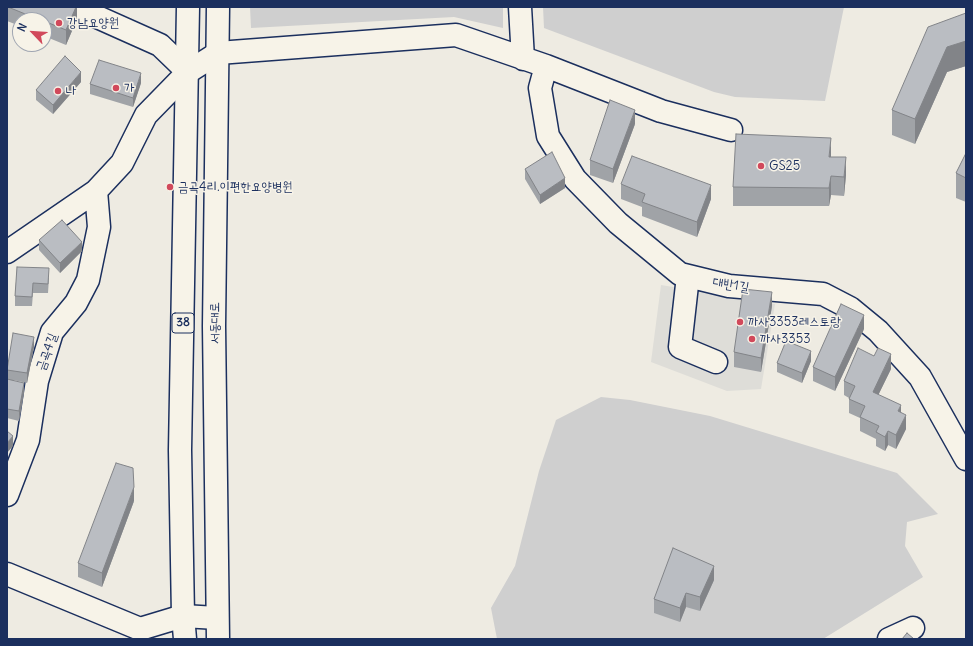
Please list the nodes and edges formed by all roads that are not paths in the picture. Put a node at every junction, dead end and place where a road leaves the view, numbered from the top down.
1 (75, 7) edge
2 (188, 7) edge
3 (218, 7) edge
4 (520, 7) edge
5 (218, 53) junction
6 (523, 58) junction
7 (546, 66) junction
8 (188, 72) junction
9 (731, 130) dead end
10 (96, 191) junction
11 (7, 252) edge
12 (688, 276) junction
13 (716, 362) dead end
14 (966, 459) edge
15 (7, 495) edge
16 (7, 574) edge
17 (183, 616) junction
18 (218, 628) edge
19 (913, 628) dead end
20 (185, 639) edge
21 (890, 639) edge

1 - 8 main road
2 - 8 main road, 38
3 - 5 main road, 서동대로
4 - 6 main road
5 - 6 main road
5 - 8 main road
5 - 18 main road, 서동대로
6 - 7 main road
7 - 9 main road
7 - 12 main road, 대반1길
8 - 10 main road
8 - 17 main road, 38
10 - 11 main road
10 - 15 main road, 금곡4길
12 - 13 main road
12 - 14 main road, 대반1길
16 - 17 main road
17 - 18 main road
17 - 20 main road, 38
19 - 21 main road

